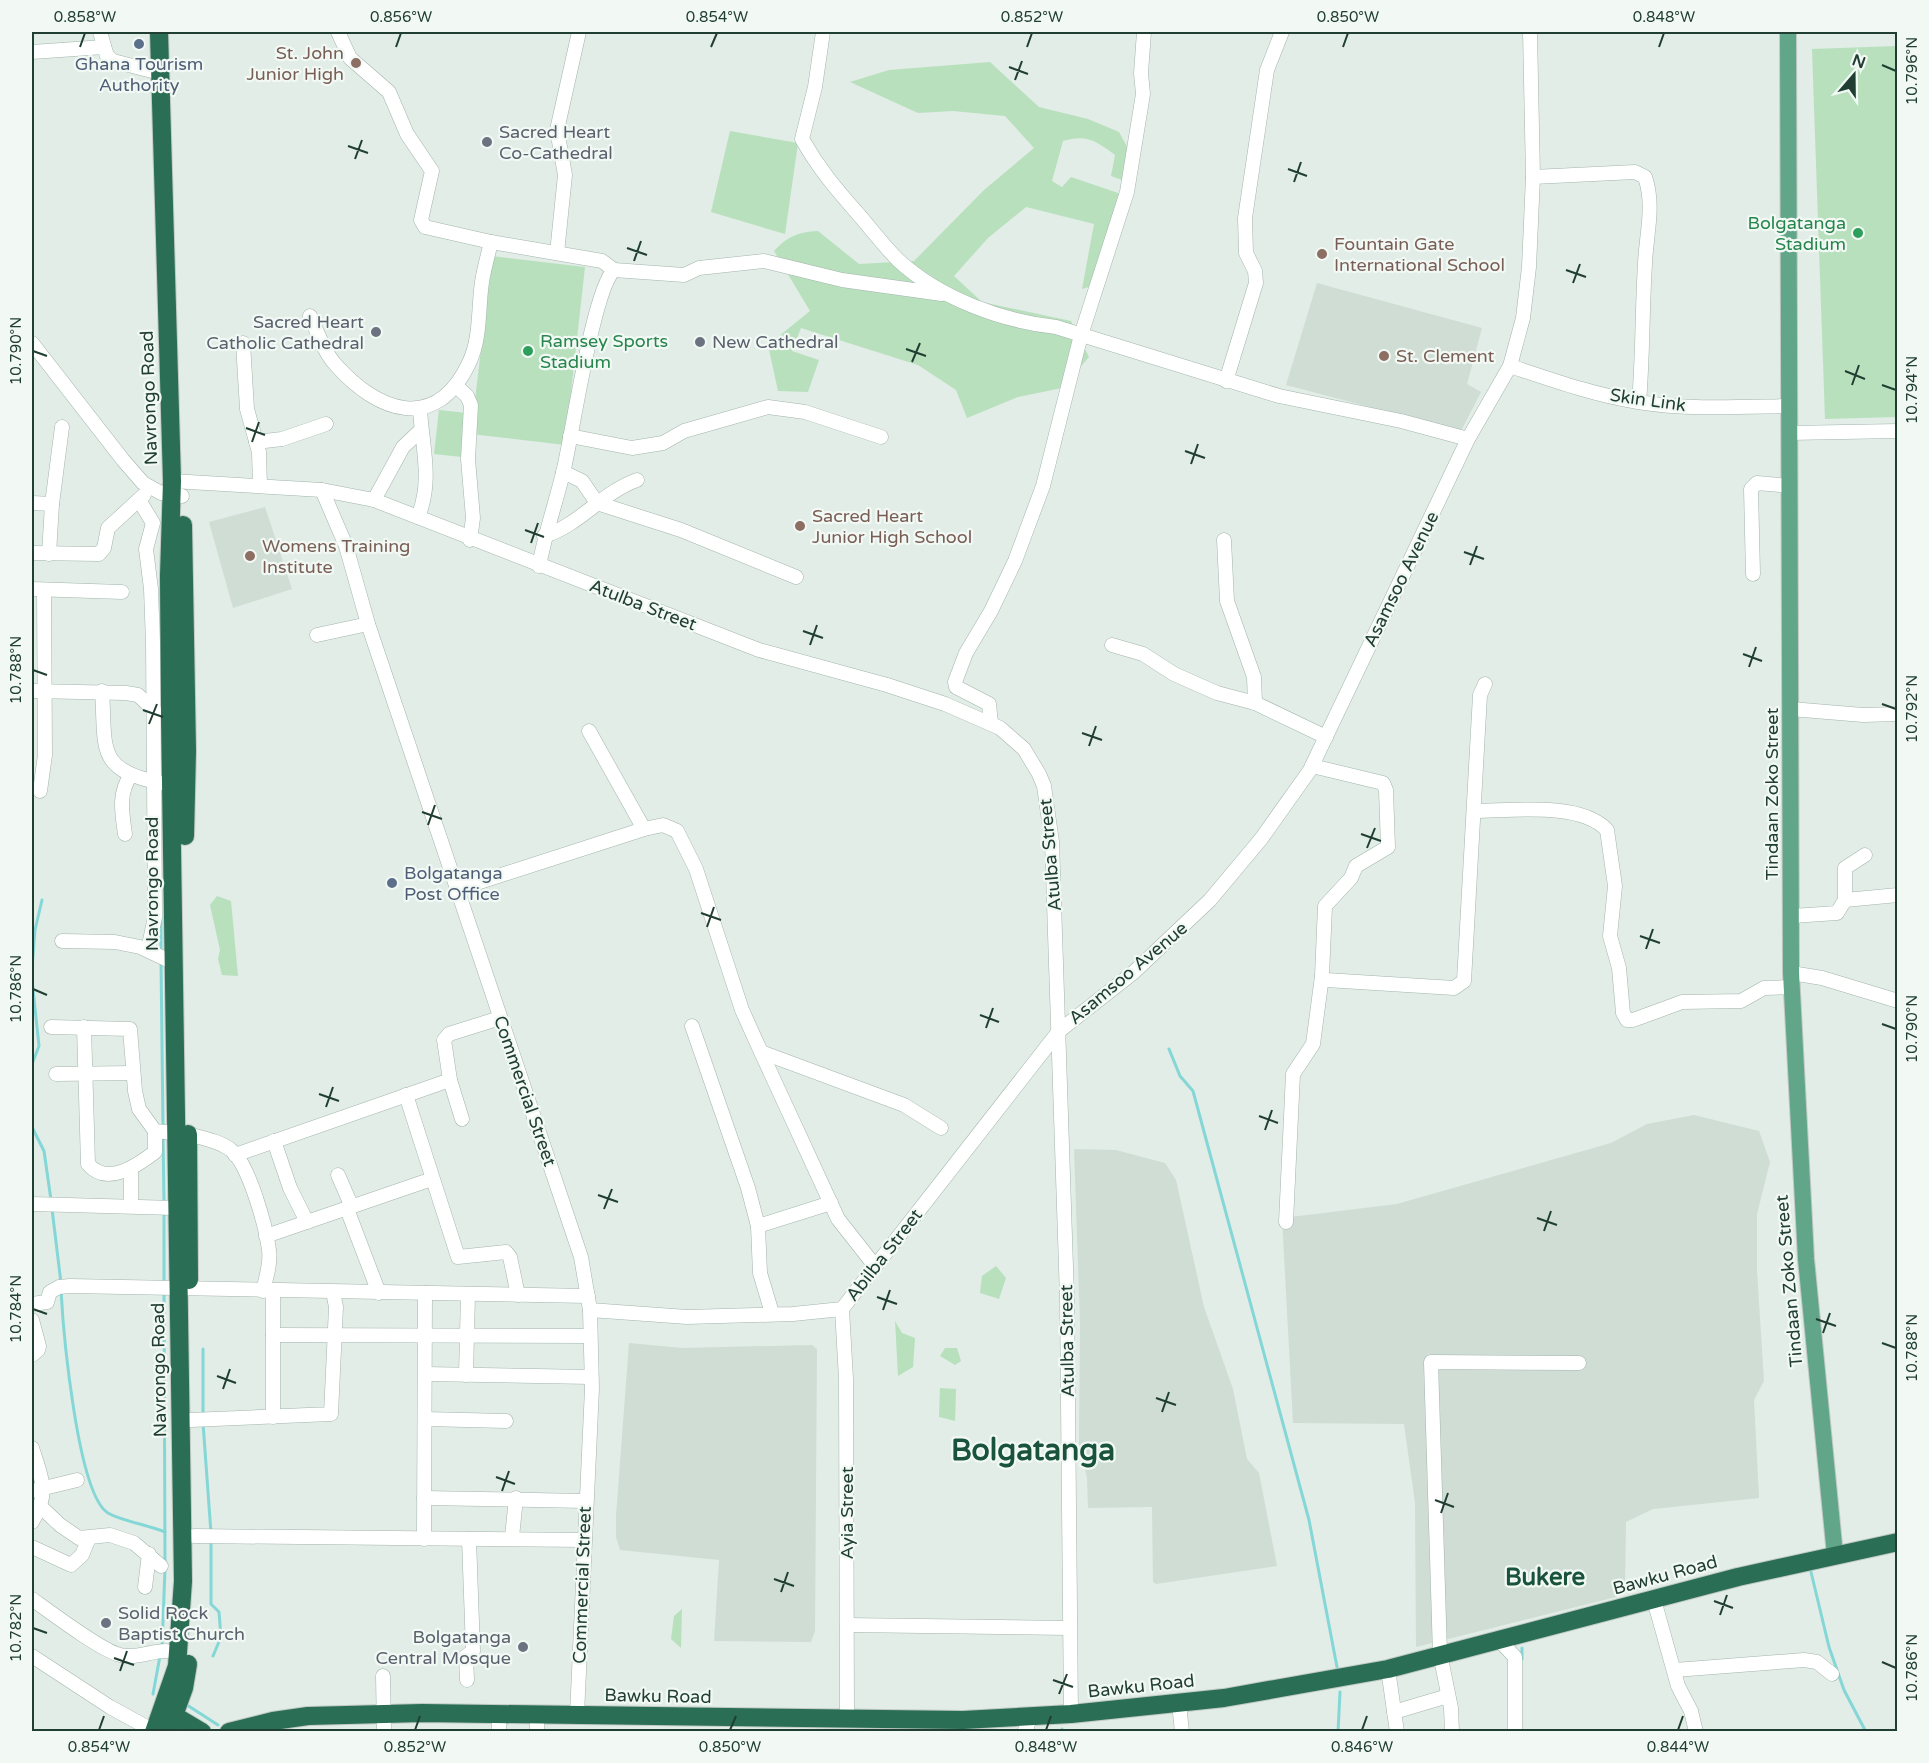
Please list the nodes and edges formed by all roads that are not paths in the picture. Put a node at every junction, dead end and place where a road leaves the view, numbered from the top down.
1 (100, 32) edge
2 (159, 32) edge
3 (170, 32) edge
4 (338, 32) edge
5 (579, 32) edge
6 (823, 32) edge
7 (1144, 32) edge
8 (1282, 32) edge
9 (1530, 32) edge
10 (1788, 32) edge
11 (104, 46) junction
12 (32, 52) edge
13 (160, 73) junction
14 (1533, 177) junction
15 (490, 242) junction
16 (557, 253) junction
17 (614, 270) junction
18 (950, 295) junction
19 (310, 316) dead end
20 (1081, 335) junction
21 (32, 343) edge
22 (243, 343) dead end
23 (1510, 366) junction
24 (1226, 381) junction
25 (456, 386) junction
26 (1639, 402) junction
27 (1789, 406) junction
28 (420, 409) junction
29 (326, 424) dead end
30 (62, 427) dead end
31 (421, 430) junction
32 (1898, 431) edge
33 (1789, 433) junction
34 (570, 436) junction
35 (881, 437) dead end
36 (1468, 439) junction
37 (256, 441) junction
38 (563, 472) junction
39 (637, 480) dead end
40 (260, 486) junction
41 (1790, 486) junction
42 (150, 488) junction
43 (177, 488) junction
44 (322, 490) junction
45 (139, 500) junction
46 (374, 500) junction
47 (32, 503) edge
48 (597, 503) junction
49 (52, 504) junction
50 (418, 518) junction
51 (544, 536) junction
52 (470, 540) junction
53 (1224, 540) dead end
54 (32, 553) edge
55 (49, 554) junction
56 (539, 566) junction
57 (1753, 574) dead end
58 (796, 577) dead end
59 (38, 590) edge
60 (122, 592) dead end
61 (368, 624) junction
62 (317, 635) dead end
63 (1112, 645) dead end
64 (1485, 684) dead end
65 (37, 691) edge
66 (102, 691) junction
67 (1255, 704) junction
68 (1791, 709) junction
69 (162, 713) junction
70 (1898, 714) edge
71 (991, 723) junction
72 (589, 731) dead end
73 (1326, 737) junction
74 (1312, 766) junction
75 (132, 775) junction
76 (162, 783) junction
77 (40, 791) dead end
78 (1474, 811) junction
79 (644, 829) junction
80 (125, 834) dead end
81 (1865, 855) dead end
82 (458, 889) junction
83 (1898, 895) edge
84 (1845, 900) junction
85 (1792, 916) junction
86 (62, 941) dead end
87 (148, 950) junction
88 (174, 963) junction
89 (1322, 976) junction
90 (1792, 980) junction
91 (1898, 1000) edge
92 (500, 1018) junction
93 (692, 1026) dead end
94 (51, 1027) dead end
95 (84, 1027) junction
96 (1059, 1031) junction
97 (761, 1052) junction
98 (132, 1073) junction
99 (56, 1074) dead end
100 (85, 1074) junction
101 (450, 1080) junction
102 (406, 1095) junction
103 (462, 1119) dead end
104 (941, 1128) dead end
105 (155, 1131) junction
106 (182, 1134) junction
107 (274, 1141) junction
108 (236, 1155) junction
109 (131, 1170) junction
110 (338, 1175) dead end
111 (432, 1179) junction
112 (831, 1203) junction
113 (37, 1204) edge
114 (131, 1206) junction
115 (175, 1208) junction
116 (350, 1208) junction
117 (307, 1222) junction
118 (1286, 1222) dead end
119 (758, 1226) junction
120 (266, 1236) junction
121 (875, 1266) junction
122 (184, 1289) junction
123 (268, 1291) junction
124 (333, 1292) junction
125 (379, 1293) junction
126 (425, 1293) junction
127 (468, 1294) junction
128 (518, 1295) junction
129 (589, 1303) junction
130 (32, 1304) edge
131 (842, 1309) junction
132 (772, 1313) junction
133 (32, 1320) edge
134 (273, 1335) junction
135 (335, 1335) junction
136 (425, 1336) junction
137 (467, 1336) junction
138 (590, 1336) junction
139 (32, 1355) edge
140 (1579, 1363) dead end
141 (425, 1374) junction
142 (466, 1375) junction
143 (591, 1377) junction
144 (273, 1417) junction
145 (425, 1419) junction
146 (191, 1420) junction
147 (506, 1421) dead end
148 (32, 1448) edge
149 (76, 1480) dead end
150 (38, 1489) edge
151 (424, 1498) junction
152 (516, 1498) junction
153 (585, 1501) junction
154 (41, 1507) junction
155 (116, 1521) dead end
156 (32, 1522) edge
157 (110, 1535) junction
158 (194, 1536) junction
159 (89, 1538) junction
160 (512, 1538) junction
161 (424, 1539) junction
162 (469, 1539) junction
163 (584, 1540) junction
164 (1898, 1542) edge
165 (32, 1547) edge
166 (149, 1554) junction
167 (1835, 1555) junction
168 (161, 1566) dead end
169 (146, 1587) dead end
170 (32, 1599) edge
171 (1654, 1600) junction
172 (847, 1625) junction
173 (1069, 1628) junction
174 (1500, 1641) junction
175 (166, 1651) dead end
176 (1440, 1654) junction
177 (32, 1656) edge
178 (1388, 1669) junction
179 (1675, 1670) junction
180 (1832, 1674) dead end
181 (383, 1676) dead end
182 (467, 1680) dead end
183 (1448, 1696) junction
184 (1179, 1704) junction
185 (1394, 1712) junction
186 (1071, 1714) junction
187 (577, 1716) junction
188 (848, 1717) junction
189 (168, 1718) edge
190 (384, 1723) edge
191 (499, 1724) edge
192 (537, 1724) edge
193 (1026, 1724) edge
194 (154, 1731) edge
195 (202, 1731) edge
196 (229, 1731) edge
197 (1182, 1731) edge
198 (1397, 1731) edge
199 (1452, 1731) edge
200 (1515, 1731) edge
201 (1696, 1731) edge

1 - 11 street
2 - 13 highway, Navrongo Road
3 - 43 highway, Navrongo Road
4 - 15 street
5 - 16 street
6 - 18 street
7 - 20 street
8 - 24 street
9 - 14 street, Asamsoo Avenue
10 - 27 main road, Tindaan Zoko Street
11 - 12 street
11 - 13 street
13 - 43 highway, Navrongo Road
14 - 23 street, Asamsoo Avenue
14 - 26 street
15 - 16 street
15 - 25 street
16 - 17 street
17 - 18 street
17 - 34 street
18 - 20 street
19 - 28 street
20 - 24 street
20 - 71 street
21 - 42 street
22 - 37 street
23 - 26 street, Skin Link
23 - 36 street, Asamsoo Avenue
24 - 36 street
25 - 28 street
25 - 52 street
26 - 27 street, Skin Link
27 - 33 main road, Tindaan Zoko Street
28 - 31 street
29 - 37 street
30 - 49 street
31 - 46 street
31 - 50 street
32 - 33 street
33 - 41 main road, Tindaan Zoko Street
34 - 35 street
34 - 38 street
36 - 73 street, Asamsoo Avenue
37 - 40 street
38 - 48 street
38 - 51 street
39 - 48 street
40 - 43 street, Atulba Street
40 - 44 street, Atulba Street
41 - 57 street
41 - 68 main road, Tindaan Zoko Street
42 - 43 street, Atulba Street
42 - 45 street
43 - 69 highway, Navrongo Road
43 - 106 highway, Navrongo Road
44 - 46 street, Atulba Street
44 - 61 street, Commercial Street
45 - 55 street
45 - 69 street
46 - 50 street, Atulba Street
47 - 49 street
48 - 51 street
48 - 58 street
49 - 55 street
50 - 52 street, Atulba Street
51 - 56 street
52 - 56 street, Atulba Street
53 - 67 street
54 - 55 street
56 - 71 street, Atulba Street
59 - 60 street
59 - 65 street
61 - 62 street
61 - 82 street, Commercial Street
63 - 67 street
64 - 78 street
65 - 66 street
65 - 77 street
66 - 69 street
66 - 75 street
67 - 73 street
68 - 70 street
68 - 85 main road, Tindaan Zoko Street
69 - 76 highway, Navrongo Road
71 - 96 street, Atulba Street
72 - 79 street
73 - 74 street, Asamsoo Avenue
74 - 89 street
74 - 96 street, Asamsoo Avenue
75 - 76 street
75 - 80 street
76 - 87 street
76 - 88 highway, Navrongo Road
78 - 89 street
78 - 90 street
79 - 82 street
79 - 97 street
81 - 84 street
82 - 92 street, Commercial Street
83 - 84 street
84 - 85 street
85 - 90 main road, Tindaan Zoko Street
86 - 87 street
87 - 88 street
88 - 106 highway, Navrongo Road
89 - 118 street
90 - 91 street
90 - 167 main road, Tindaan Zoko Street
92 - 101 street
92 - 129 street, Commercial Street
93 - 119 street
94 - 95 street
95 - 98 street
95 - 100 street
96 - 121 street, Abilba Street
96 - 173 street, Atulba Street
97 - 104 street
97 - 112 street
98 - 100 street
98 - 105 street
99 - 100 street
100 - 109 street
101 - 102 street
101 - 103 street
102 - 107 street
102 - 111 street
105 - 106 street
105 - 109 street
106 - 108 street
106 - 115 highway, Navrongo Road
106 - 122 highway, Navrongo Road
107 - 108 street
107 - 117 street
108 - 120 street
109 - 114 street
110 - 116 street
111 - 116 street
111 - 128 street
112 - 119 street
112 - 121 street
113 - 114 street
114 - 115 street
115 - 122 highway, Navrongo Road
116 - 117 street
116 - 125 street
117 - 120 street
119 - 132 street
120 - 123 street
121 - 131 street, Abilba Street
122 - 123 street, Abilba Street
122 - 130 street, Abilba Street
122 - 146 highway, Navrongo Road
122 - 189 highway, Navrongo Road
123 - 124 street, Abilba Street
123 - 134 street
124 - 125 street, Abilba Street
124 - 135 street
125 - 126 street, Abilba Street
126 - 127 street, Abilba Street
126 - 136 street
127 - 128 street, Abilba Street
127 - 137 street
128 - 129 street, Abilba Street
129 - 132 street, Abilba Street
129 - 138 street, Commercial Street
131 - 132 street, Abilba Street
131 - 172 street, Ayia Street
133 - 139 street
134 - 135 street
134 - 144 street
135 - 136 street
135 - 144 street
136 - 137 street
136 - 141 street
137 - 138 street
137 - 142 street
138 - 143 street, Commercial Street
140 - 176 street
141 - 142 street
141 - 145 street
142 - 143 street
143 - 153 street, Commercial Street
144 - 146 street
145 - 147 street
145 - 151 street
146 - 158 highway, Navrongo Road
148 - 150 street
149 - 150 street
150 - 154 street
151 - 152 street
151 - 161 street
152 - 153 street
152 - 160 street
153 - 163 street, Commercial Street
154 - 156 street
154 - 159 street
155 - 157 street
157 - 159 street
157 - 166 street
158 - 161 street
158 - 189 highway, Navrongo Road
159 - 165 street
160 - 162 street
160 - 163 street
161 - 162 street
162 - 182 street
163 - 187 street, Commercial Street
164 - 167 highway, Bawku Road
166 - 168 street
166 - 169 street
167 - 171 highway, Bawku Road
170 - 175 street
171 - 174 highway, Bawku Road
171 - 179 street
172 - 173 street
172 - 188 street, Ayia Street
173 - 186 street, Atulba Street
174 - 176 highway, Bawku Road
174 - 200 street
176 - 178 highway, Bawku Road
176 - 183 street
177 - 194 street
178 - 184 highway, Bawku Road
178 - 185 street
179 - 180 street
179 - 201 street
181 - 190 street
183 - 185 street
183 - 199 street
184 - 186 highway, Bawku Road
184 - 197 street
185 - 198 street
186 - 193 highway, Bawku Road
187 - 188 highway, Bawku Road
187 - 192 highway, Bawku Road
188 - 193 highway, Bawku Road
189 - 194 highway, Navrongo Road
189 - 195 highway
190 - 191 highway, Bawku Road
190 - 196 highway, Bawku Road
191 - 192 highway, Bawku Road

